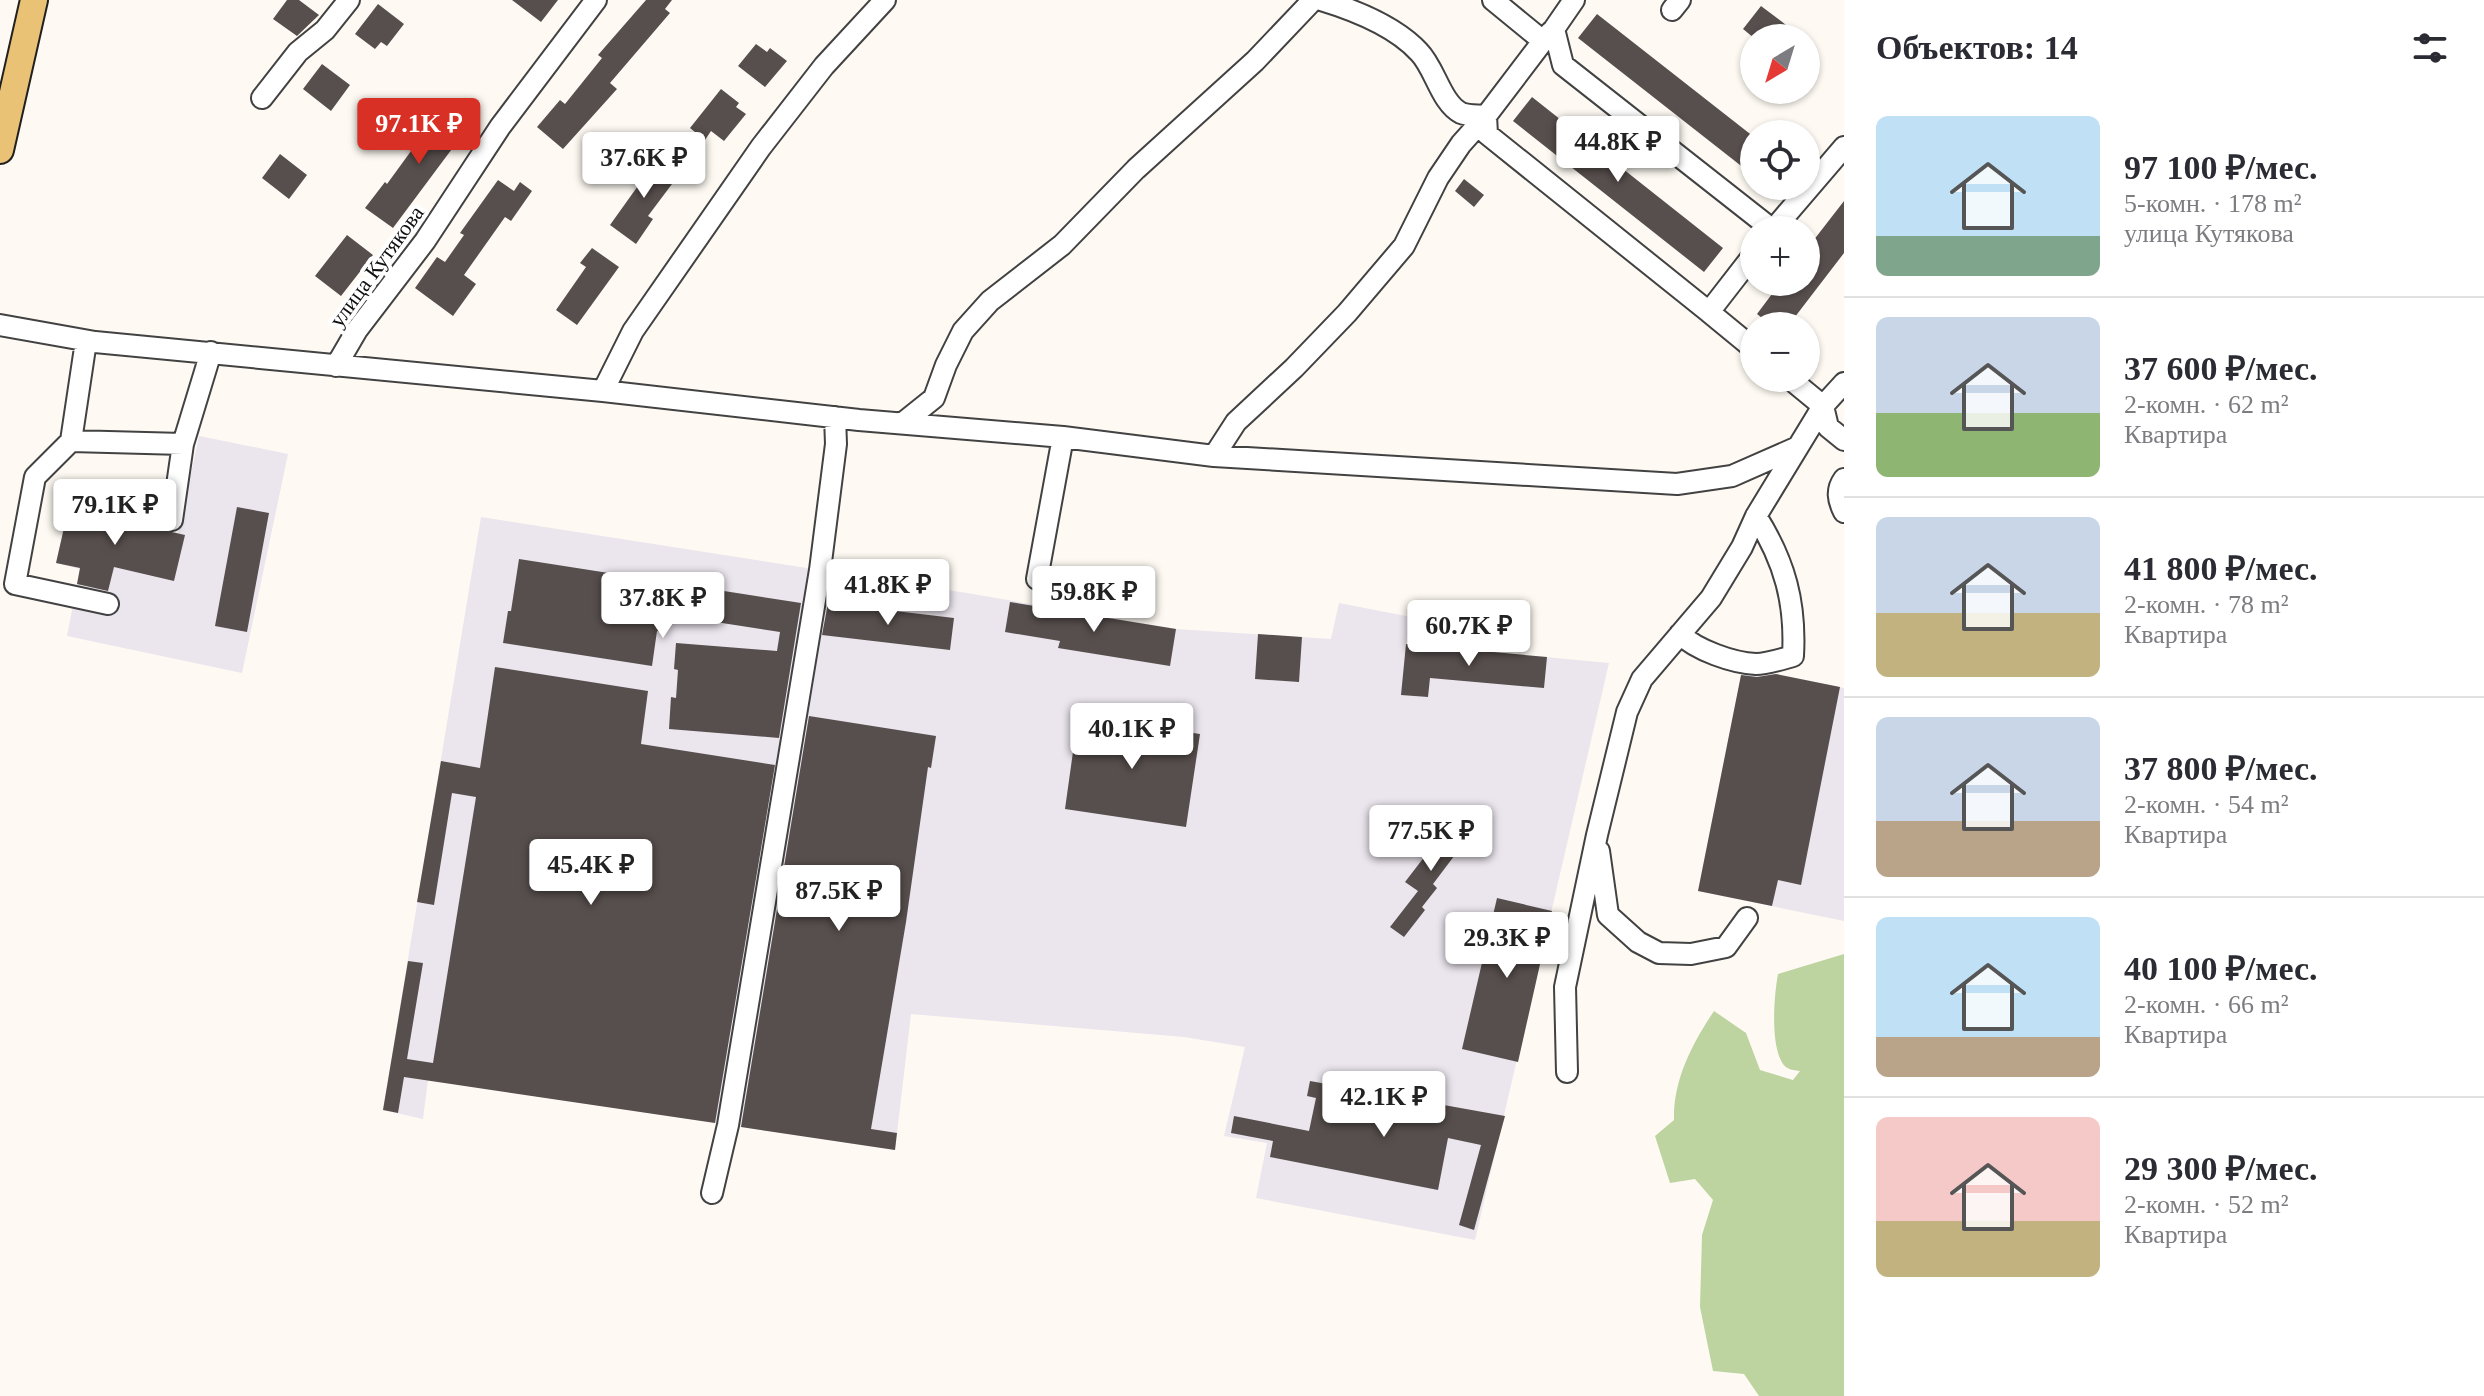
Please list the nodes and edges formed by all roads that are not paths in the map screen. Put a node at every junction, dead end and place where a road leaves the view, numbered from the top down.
1 (34, 0) edge
2 (349, 0) edge
3 (596, 0) edge
4 (885, 0) edge
5 (1313, 0) edge
6 (1321, 0) edge
7 (1493, 0) edge
8 (1574, 0) edge
9 (1548, 35) junction
10 (262, 98) dead end
11 (1486, 116) junction
12 (1844, 147) edge
13 (0, 150) edge
14 (1740, 272) edge
15 (1709, 312) junction
16 (0, 325) edge
17 (1740, 337) edge
18 (86, 341) junction
19 (211, 352) junction
20 (336, 366) junction
21 (1844, 383) edge
22 (603, 391) junction
23 (1806, 392) edge
24 (1823, 406) junction
25 (835, 417) junction
26 (904, 422) junction
27 (1063, 437) junction
28 (1844, 440) edge
29 (71, 441) junction
30 (183, 444) junction
31 (1798, 447) junction
32 (1214, 456) junction
33 (1844, 479) edge
34 (1844, 512) edge
35 (1756, 516) junction
36 (172, 520) dead end
37 (1037, 579) dead end
38 (108, 604) dead end
39 (1680, 634) junction
40 (1597, 835) junction
41 (1747, 918) dead end
42 (1567, 1072) dead end
43 (712, 1193) dead end

1 - 13 main road
2 - 10 street
3 - 20 street, улица Кутякова
4 - 22 street
5 - 26 street
6 - 11 street
7 - 9 street
8 - 9 street
9 - 11 street
9 - 12 street
11 - 15 street
11 - 32 street
14 - 15 street
15 - 17 street
16 - 18 street
18 - 19 street
18 - 29 street
19 - 20 street
19 - 30 street
20 - 22 street
21 - 24 street
22 - 25 street
23 - 24 street
24 - 28 street
24 - 31 street
25 - 26 street
25 - 43 street
26 - 27 street
27 - 32 street
27 - 37 street
29 - 30 street
29 - 38 street
30 - 36 street
31 - 32 street
31 - 35 street
33 - 34 street
35 - 39 street
35 - 39 street
39 - 40 street
40 - 41 street
40 - 42 street

